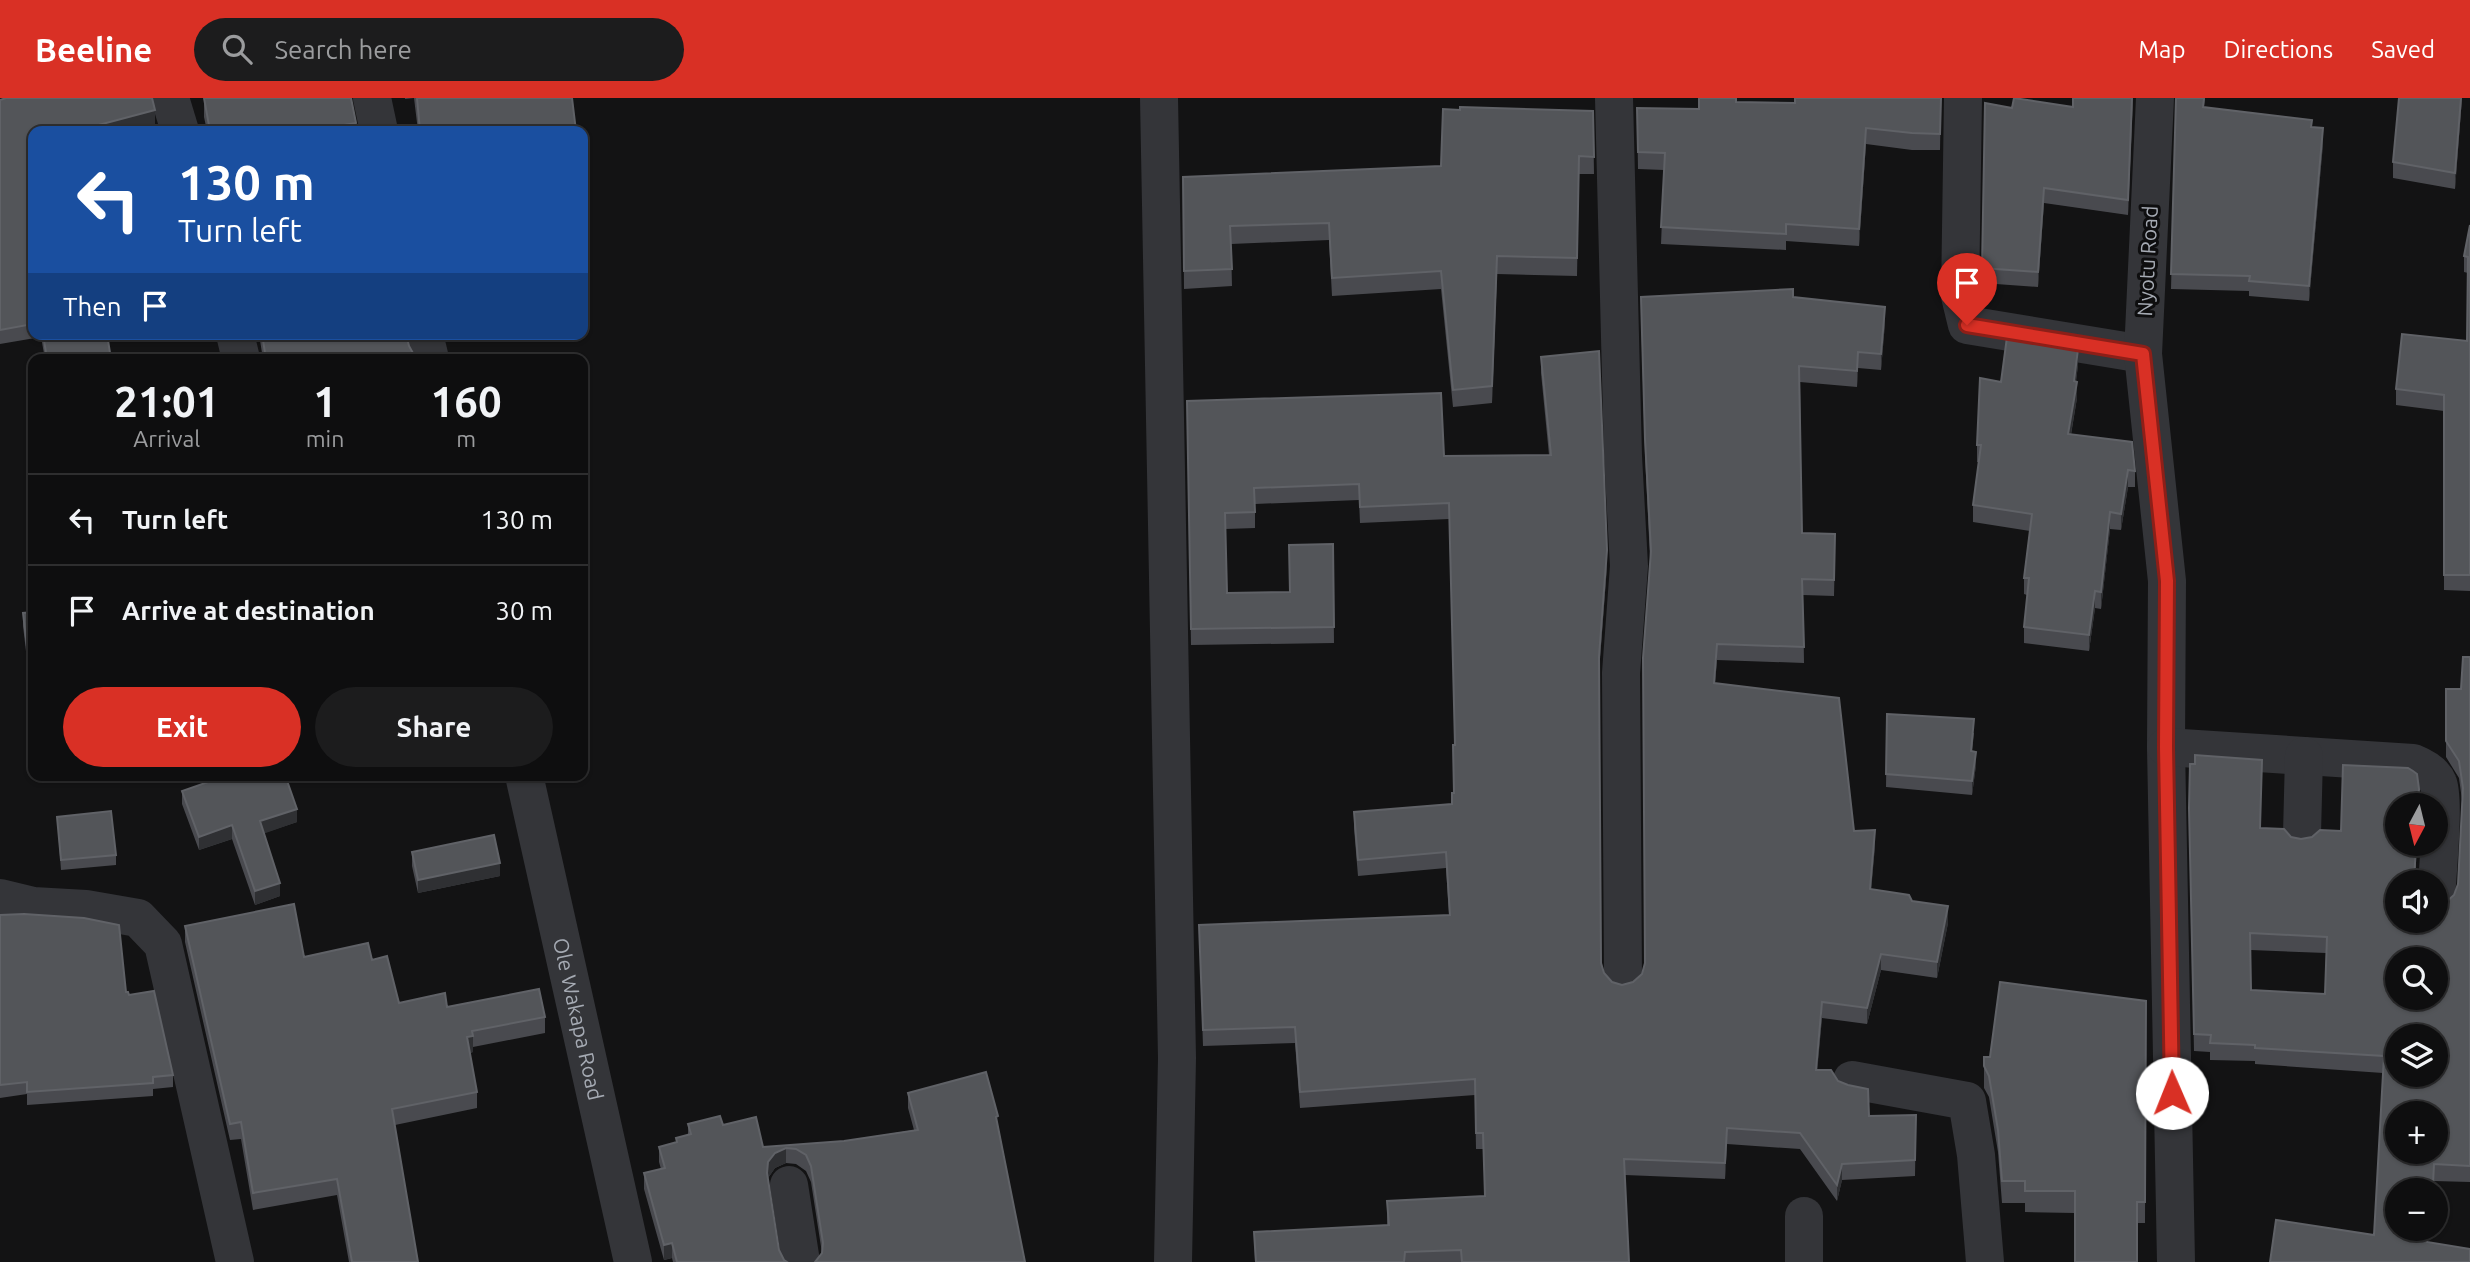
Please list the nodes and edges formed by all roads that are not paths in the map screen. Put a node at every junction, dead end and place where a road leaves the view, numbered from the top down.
1 (170, 98) edge
2 (372, 98) edge
3 (1159, 98) edge
4 (1614, 98) edge
5 (1963, 98) edge
6 (2155, 98) edge
7 (178, 126) edge
8 (378, 126) edge
9 (2143, 354) junction
10 (2166, 747) junction
11 (2304, 757) junction
12 (525, 781) edge
13 (2302, 834) dead end
14 (2438, 870) edge
15 (0, 898) edge
16 (1623, 979) dead end
17 (1852, 1080) dead end
18 (789, 1185) dead end
19 (1804, 1216) dead end
20 (235, 1262) edge
21 (633, 1262) edge
22 (801, 1262) edge
23 (1173, 1262) edge
24 (1804, 1262) edge
25 (1985, 1262) edge
26 (2176, 1262) edge

1 - 7 street
2 - 8 street
3 - 23 street
4 - 16 street
5 - 9 street
6 - 9 street, Nyotu Road
9 - 10 street, Nyotu Road
10 - 11 street
10 - 26 street, Nyotu Road
11 - 13 street
11 - 14 street
12 - 21 street, Ole Wakapa Road
15 - 20 street
17 - 25 street
18 - 22 street
19 - 24 street

